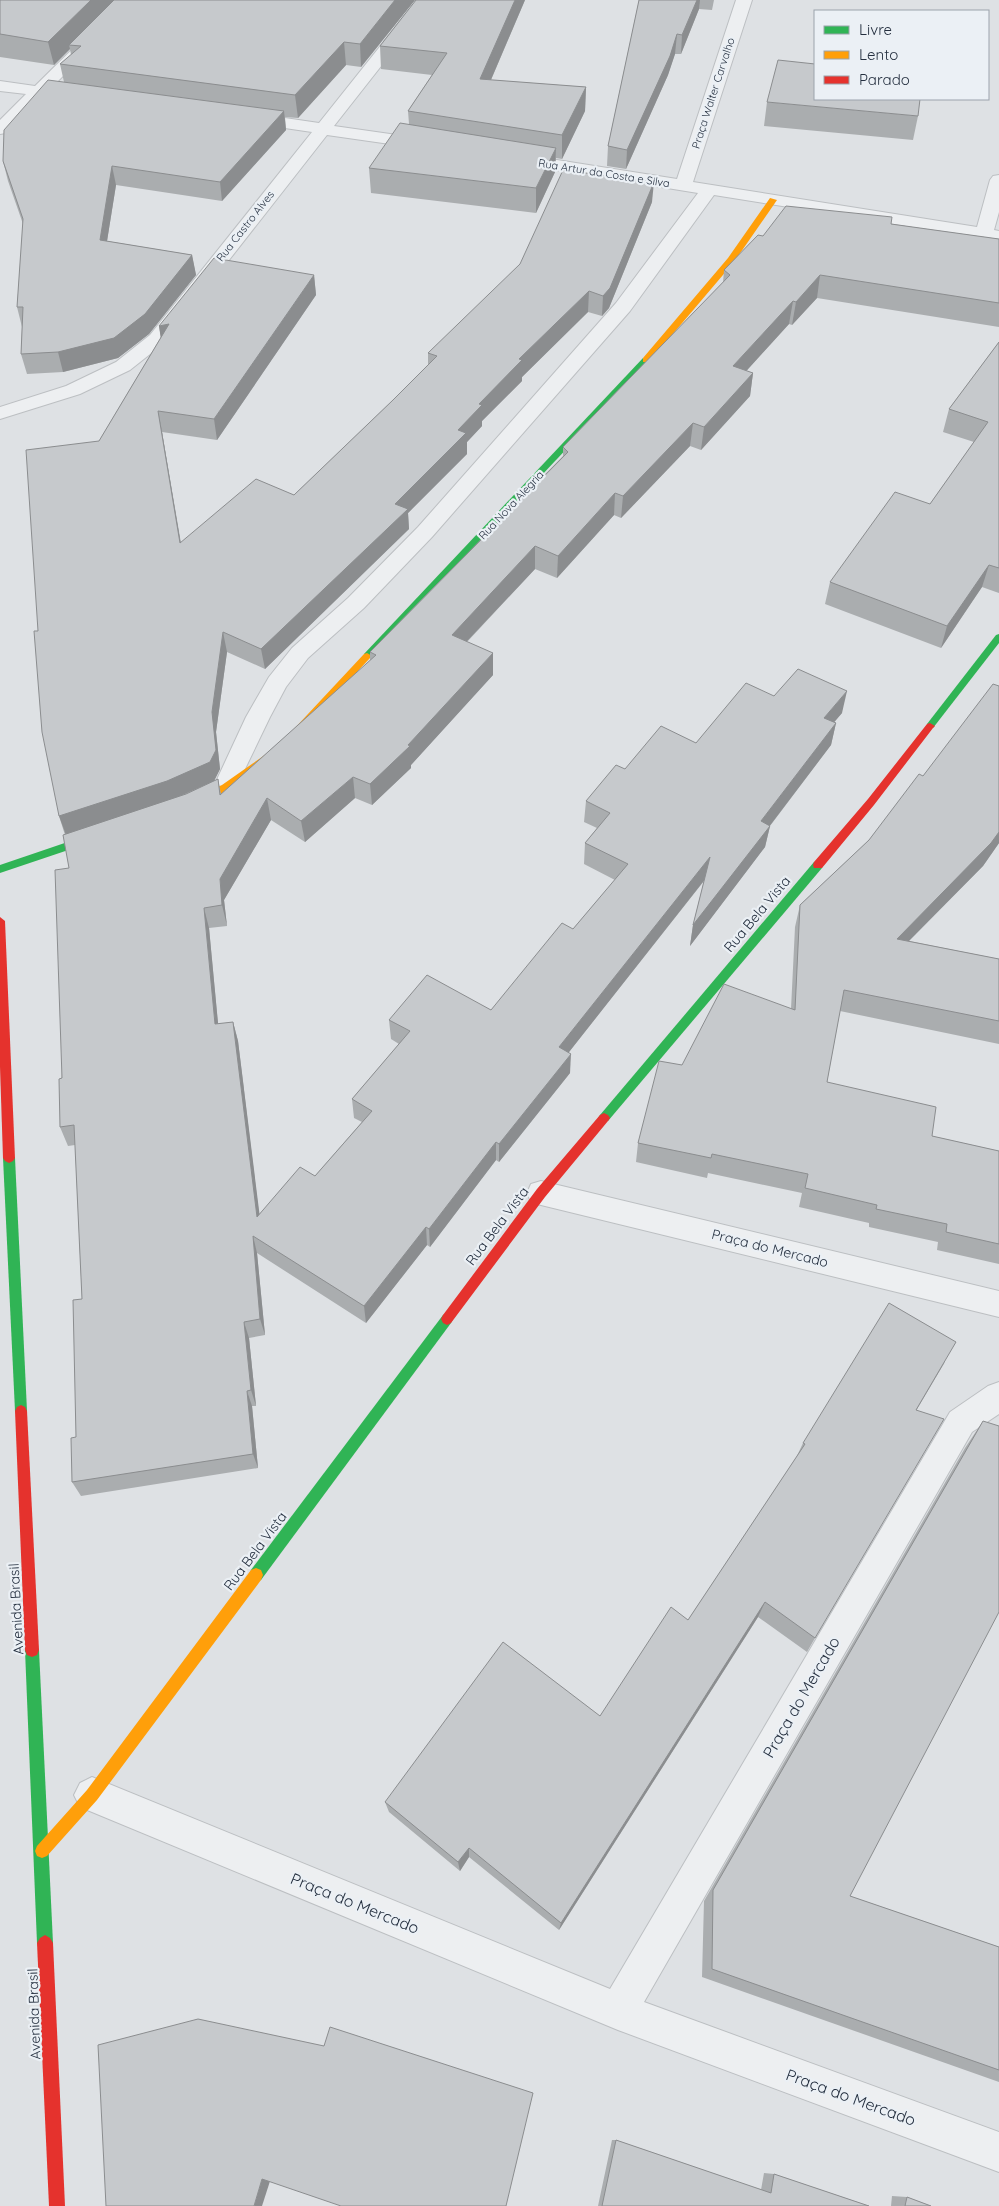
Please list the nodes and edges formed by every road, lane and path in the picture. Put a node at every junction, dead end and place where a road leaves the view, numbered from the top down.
1 (131, 0) edge
2 (425, 0) edge
3 (744, 0) edge
4 (0, 86) edge
5 (38, 91) junction
6 (97, 98) edge
7 (234, 116) edge
8 (323, 128) junction
9 (0, 129) edge
10 (440, 146) edge
11 (498, 156) edge
12 (999, 180) edge
13 (683, 186) junction
14 (709, 190) junction
15 (773, 200) junction
16 (991, 235) edge
17 (0, 413) edge
18 (999, 637) edge
19 (225, 788) junction
20 (172, 811) edge
21 (108, 832) edge
22 (0, 869) edge
23 (0, 921) edge
24 (1, 1029) edge
25 (541, 1193) junction
26 (999, 1304) edge
27 (999, 1396) edge
28 (92, 1795) junction
29 (42, 1851) junction
30 (618, 2011) junction
31 (999, 2152) edge
32 (57, 2206) edge

1 - 5 street
2 - 8 street, Rua Castro Alves
3 - 13 street, Praça Walter Carvalho
4 - 5 street
5 - 6 street
5 - 9 street
7 - 8 street
8 - 10 street
8 - 17 street, Rua Castro Alves
11 - 13 street, Rua Artur da Costa e Silva
12 - 16 street
13 - 14 street, Rua Artur da Costa e Silva
14 - 15 street, Rua Artur da Costa e Silva
14 - 19 street
15 - 16 street, Rua Artur da Costa e Silva
15 - 19 street, Rua Nova Alegria
18 - 25 street, Rua Bela Vista
19 - 20 street, Rua Nova Alegria
21 - 22 street
23 - 24 street, Avenida Brasil
24 - 29 street, Avenida Brasil
25 - 26 street, Praça do Mercado
25 - 28 street, Rua Bela Vista
27 - 30 street, Praça do Mercado
28 - 29 street, Rua Bela Vista
28 - 30 street, Praça do Mercado
29 - 32 street, Avenida Brasil
30 - 31 street, Praça do Mercado

